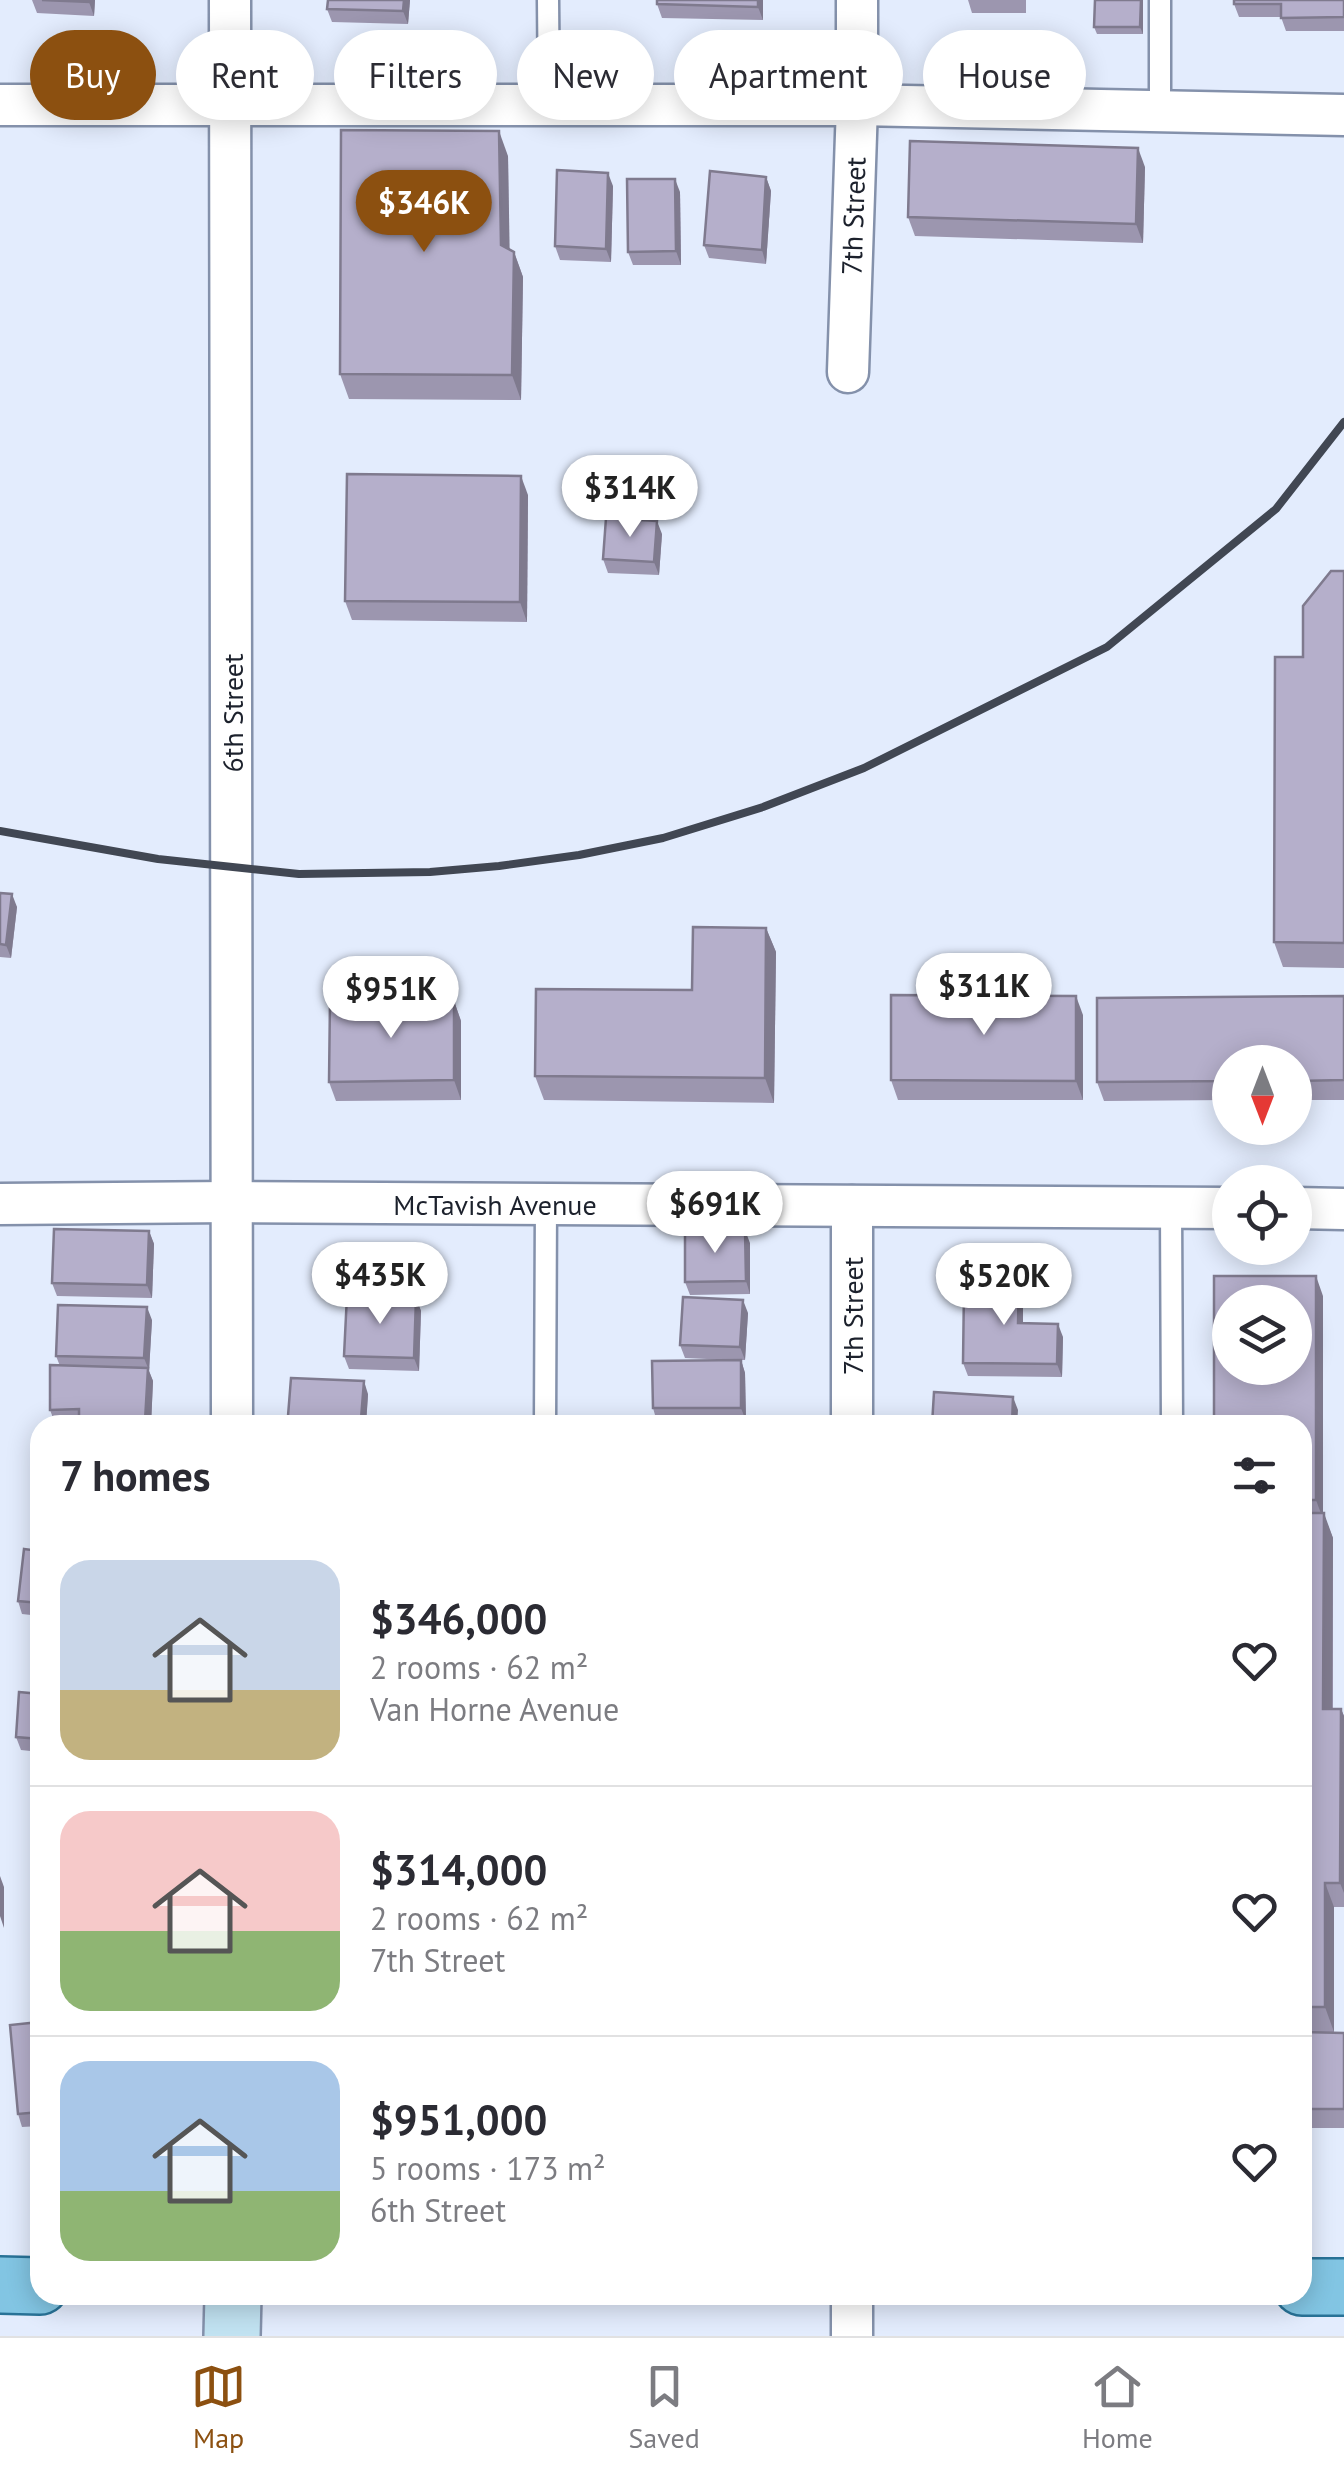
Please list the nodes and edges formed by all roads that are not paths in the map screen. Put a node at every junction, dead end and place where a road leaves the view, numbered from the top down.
1 (230, 0) edge
2 (548, 0) edge
3 (856, 0) edge
4 (1160, 0) edge
5 (230, 30) edge
6 (548, 30) edge
7 (856, 30) edge
8 (0, 105) edge
9 (517, 106) edge
10 (903, 106) edge
11 (176, 107) edge
12 (314, 107) edge
13 (1160, 112) junction
14 (1344, 115) edge
15 (231, 120) edge
16 (856, 120) edge
17 (848, 372) dead end
18 (231, 1202) junction
19 (0, 1204) edge
20 (546, 1204) junction
21 (852, 1206) junction
22 (1171, 1208) junction
23 (1212, 1208) edge
24 (1312, 1208) edge
25 (1344, 1209) edge
26 (232, 1415) edge
27 (545, 1415) edge
28 (852, 1415) edge
29 (1172, 1415) edge
30 (0, 2285) edge
31 (30, 2286) edge
32 (1312, 2286) edge
33 (1344, 2286) edge
34 (232, 2305) edge
35 (852, 2305) edge
36 (232, 2336) edge
37 (852, 2336) edge

1 - 5 street, 6th Street
2 - 6 lane
3 - 7 street, 7th Street
4 - 13 lane
8 - 11 street
9 - 12 street
10 - 13 street
13 - 14 street
15 - 18 street, 6th Street
16 - 17 street, 7th Street
18 - 19 street, McTavish Avenue
18 - 20 street, McTavish Avenue
18 - 26 street, 6th Street
20 - 21 street, McTavish Avenue
20 - 27 lane
21 - 22 street, McTavish Avenue
21 - 28 street, 7th Street
22 - 23 street, McTavish Avenue
22 - 29 lane
24 - 25 street
30 - 31 main road
32 - 33 main road
34 - 36 street
35 - 37 street

